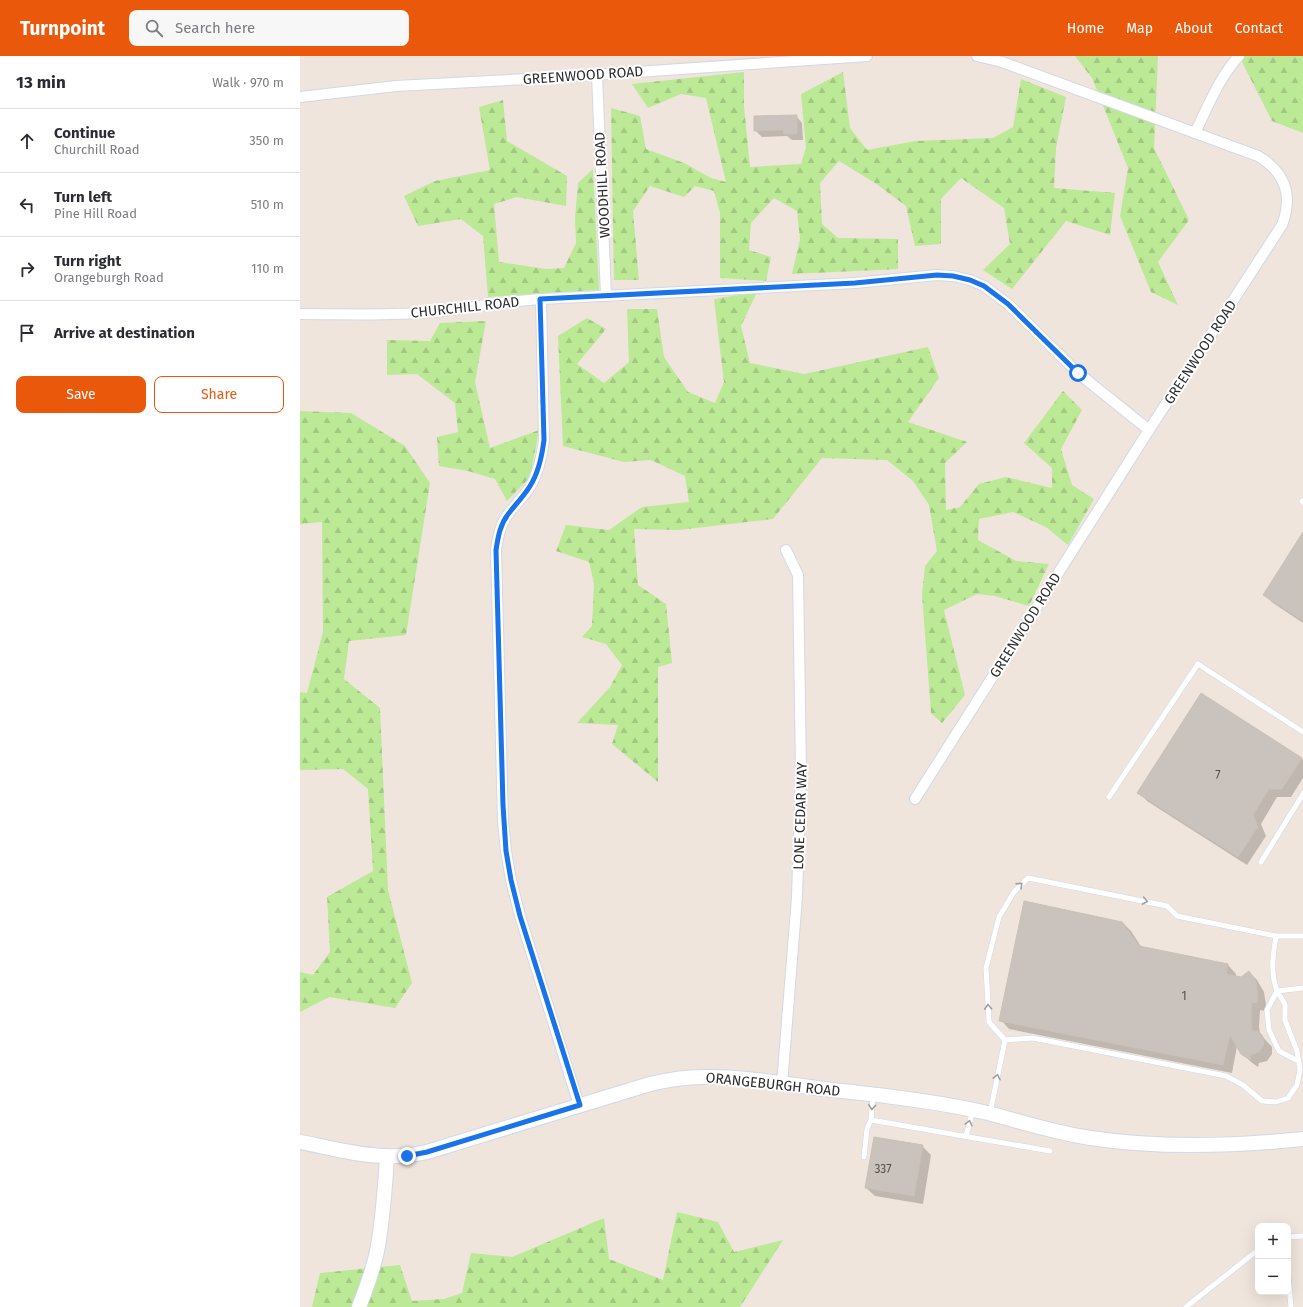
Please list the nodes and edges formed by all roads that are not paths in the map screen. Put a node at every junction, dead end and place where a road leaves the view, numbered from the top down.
1 (867, 56) edge
2 (977, 56) edge
3 (1240, 56) edge
4 (597, 74) junction
5 (300, 97) edge
6 (1195, 133) junction
7 (606, 296) junction
8 (540, 299) junction
9 (300, 314) edge
10 (1149, 430) junction
11 (786, 550) dead end
12 (1303, 732) edge
13 (1303, 794) edge
14 (1109, 798) dead end
15 (915, 799) dead end
16 (1261, 862) dead end
17 (1276, 936) junction
18 (1303, 936) edge
19 (1303, 988) edge
20 (1277, 991) junction
21 (1005, 1040) junction
22 (1298, 1061) junction
23 (782, 1084) junction
24 (871, 1094) junction
25 (580, 1105) junction
26 (972, 1110) junction
27 (990, 1114) junction
28 (871, 1120) junction
29 (966, 1136) junction
30 (1303, 1139) edge
31 (300, 1142) edge
32 (1050, 1151) dead end
33 (387, 1156) junction
34 (864, 1157) dead end
35 (1303, 1236) edge
36 (1291, 1237) edge
37 (1255, 1252) edge
38 (1289, 1295) edge
39 (359, 1307) edge
40 (1186, 1307) edge
41 (1290, 1307) edge

1 - 4 street, GREENWOOD ROAD
2 - 6 street, GREENWOOD ROAD
3 - 6 street
4 - 5 street, GREENWOOD ROAD
4 - 7 street, WOODHILL ROAD
6 - 10 street, GREENWOOD ROAD
7 - 8 street, CHURCHILL ROAD
7 - 10 street, CHURCHILL ROAD
8 - 9 street, CHURCHILL ROAD
8 - 25 street
10 - 15 street, GREENWOOD ROAD
11 - 23 street, LONE CEDAR WAY
12 - 14 lane
13 - 16 lane
17 - 18 lane
17 - 20 lane
21 -> 17 lane
19 - 20 lane
20 - 22 lane
20 - 22 lane
21 - 22 lane
27 -> 21 lane
23 - 24 street, ORANGEBURGH ROAD
23 - 25 street, ORANGEBURGH ROAD
24 - 26 street, ORANGEBURGH ROAD
24 -> 28 lane
25 - 33 street, ORANGEBURGH ROAD
26 - 27 street, ORANGEBURGH ROAD
29 -> 26 lane
27 - 30 street, ORANGEBURGH ROAD
28 - 29 lane
28 - 34 lane
29 - 32 lane
31 - 33 street, ORANGEBURGH ROAD
33 - 39 street
35 - 36 lane
37 - 40 lane
38 - 41 lane

